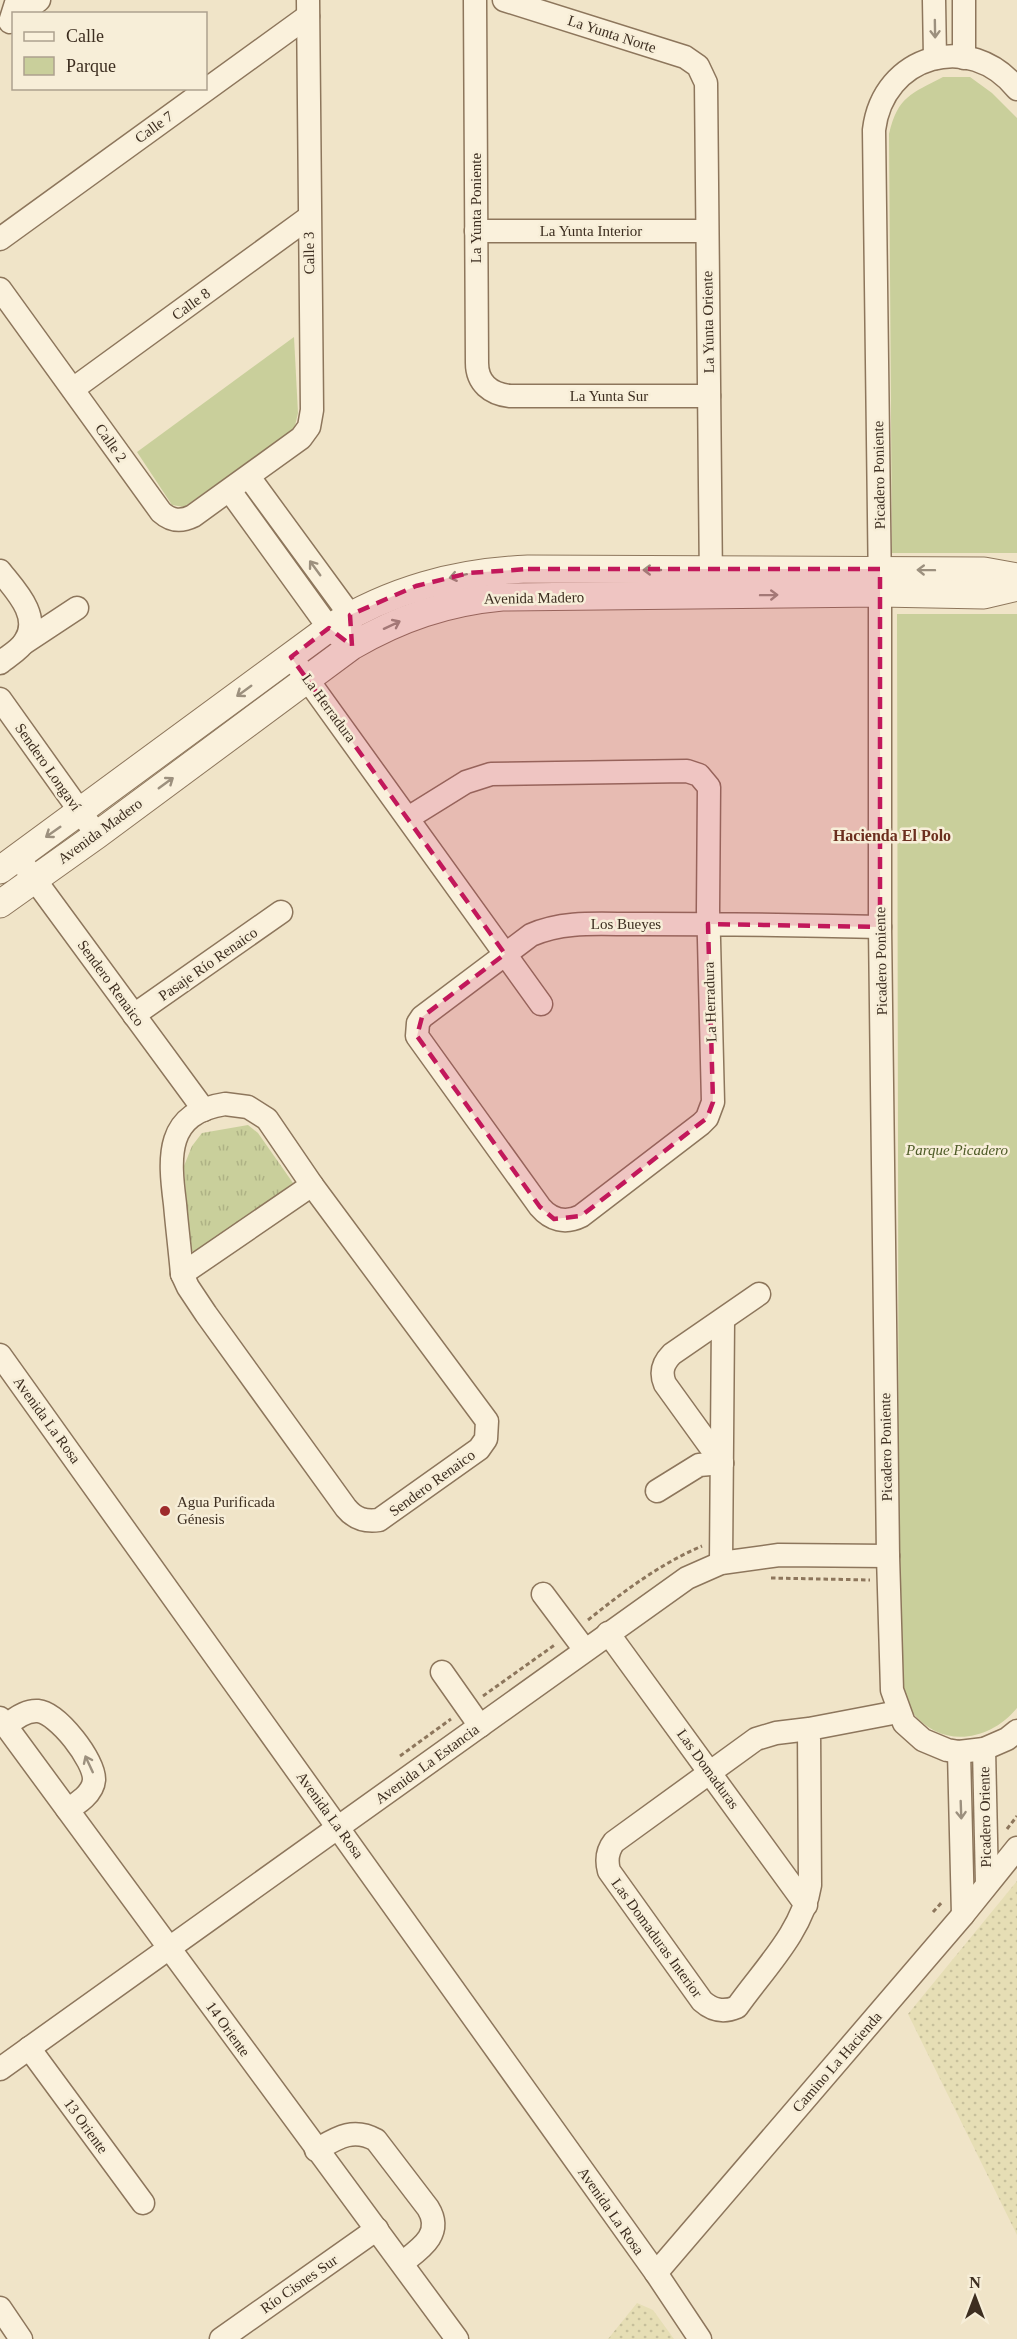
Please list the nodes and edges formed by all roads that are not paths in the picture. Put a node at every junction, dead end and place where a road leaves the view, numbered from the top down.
1 (39, 0) edge
2 (475, 0) edge
3 (504, 0) edge
4 (934, 0) edge
5 (964, 0) edge
6 (308, 8) edge
7 (23, 12) edge
8 (685, 57) joint
9 (935, 58) junction
10 (964, 58) junction
11 (207, 84) edge
12 (1017, 89) edge
13 (199, 90) edge
14 (308, 218) junction
15 (476, 231) junction
16 (706, 231) junction
17 (0, 239) edge
18 (0, 289) edge
19 (73, 389) junction
20 (510, 396) joint
21 (708, 396) junction
22 (249, 477) junction
23 (230, 491) junction
24 (0, 571) edge
25 (1017, 577) edge
26 (880, 581) junction
27 (711, 583) junction
28 (1017, 587) edge
29 (77, 608) dead end
30 (339, 621) junction
31 (24, 643) junction
32 (352, 646) junction
33 (291, 657) junction
34 (0, 663) edge
35 (309, 680) junction
36 (0, 699) edge
37 (81, 812) junction
38 (408, 818) junction
39 (97, 835) junction
40 (9, 863) edge
41 (34, 879) junction
42 (0, 904) edge
43 (281, 912) dead end
44 (708, 924) junction
45 (880, 927) junction
46 (505, 954) junction
47 (541, 1004) dead end
48 (134, 1015) junction
49 (417, 1036) joint
50 (204, 1110) junction
51 (312, 1185) junction
52 (182, 1274) junction
53 (759, 1294) dead end
54 (723, 1320) junction
55 (1, 1350) edge
56 (722, 1463) junction
57 (657, 1491) dead end
58 (888, 1556) junction
59 (721, 1563) junction
60 (543, 1594) dead end
61 (608, 1633) junction
62 (585, 1650) junction
63 (442, 1672) dead end
64 (898, 1712) junction
65 (480, 1726) junction
66 (809, 1729) junction
67 (1017, 1731) edge
68 (5, 1733) edge
69 (984, 1749) junction
70 (960, 1752) junction
71 (711, 1772) junction
72 (67, 1809) junction
73 (339, 1827) junction
74 (1017, 1848) edge
75 (987, 1884) junction
76 (806, 1905) junction
77 (963, 1915) junction
78 (169, 1948) junction
79 (29, 2048) junction
80 (0, 2069) edge
81 (316, 2150) junction
82 (143, 2203) dead end
83 (376, 2229) junction
84 (402, 2263) junction
85 (656, 2274) junction
86 (0, 2308) edge
87 (244, 2332) edge
88 (21, 2339) edge
89 (221, 2339) edge
90 (457, 2339) edge
91 (700, 2339) edge

1 - 7 street
2 - 15 street, La Yunta Poniente
3 - 8 street, La Yunta Norte
4 -> 9 street
5 - 10 street
6 - 11 street, Calle 7
6 - 14 street, Calle 3
8 - 16 street, La Yunta Oriente
9 - 10 street
9 - 26 street, Picadero Poniente
10 - 12 street
13 - 17 street, Calle 7
14 - 19 street, Calle 8
14 - 22 street, Calle 3
15 - 16 street, La Yunta Interior
15 - 20 street, La Yunta Poniente
16 - 21 street, La Yunta Oriente
18 - 19 street, Calle 2
19 - 23 street, Calle 2
20 - 21 street, La Yunta Sur
21 - 27 street, La Yunta Oriente
22 - 23 street, Calle 2
30 -> 22 street
23 - 30 street
24 - 31 street
25 -> 26 street, Avenida Madero
26 - 27 street, Avenida Madero
26 - 28 street, Avenida Madero
26 - 45 street, Picadero Poniente
27 -> 30 street, Avenida Madero
32 -> 27 street, Avenida Madero
29 - 31 street
30 - 32 street
30 - 33 street, Avenida Madero
31 - 34 street
32 - 35 street, Avenida Madero
33 - 35 street, La Herradura
33 -> 37 street, Avenida Madero
35 - 38 street, La Herradura
39 -> 35 street, Avenida Madero
36 - 37 street, Sendero Longaví
37 - 39 street, Sendero Longaví
37 -> 40 street, Avenida Madero
38 - 44 street, La Herradura
38 - 46 street, La Herradura
39 - 41 street, Avenida Madero
40 - 41 street, Sendero Renaico
41 - 42 street, Avenida Madero
41 - 48 street, Sendero Renaico
43 - 48 street, Pasaje Río Renaico
44 - 45 street, Los Bueyes
44 - 46 street, Los Bueyes
44 - 49 street, La Herradura
45 - 58 street, Picadero Poniente
46 - 47 street, La Herradura
46 - 49 street, Los Bueyes
48 - 50 street, Sendero Renaico
50 - 51 street, Sendero Renaico
50 - 52 street, Sendero Renaico
51 - 52 street
51 - 52 street, Sendero Renaico
53 - 54 street
54 - 56 street
54 - 56 street
55 - 73 street, Avenida La Rosa
56 - 57 street
56 - 59 street
58 - 59 street, Avenida La Estancia
58 - 64 street, Picadero Poniente
59 - 61 street, Avenida La Estancia
60 - 62 street
61 - 62 street, Avenida La Estancia
61 - 71 street, Las Domaduras
62 - 65 street, Avenida La Estancia
63 - 65 street
64 - 66 street, Las Domaduras Interior
64 - 70 street, Picadero Poniente
65 - 73 street, Avenida La Estancia
66 - 71 street, Las Domaduras Interior
66 - 76 street, Las Domaduras Interior
67 - 69 street, Picadero Oriente
68 - 72 street, 14 Oriente
72 -> 68 street
69 - 70 street, Picadero Oriente
69 - 75 street, Picadero Oriente
70 -> 77 street
71 - 76 street, Las Domaduras
71 - 76 street, Las Domaduras Interior
72 - 78 street, 14 Oriente
73 - 78 street, Avenida La Estancia
73 - 85 street, Avenida La Rosa
74 - 75 street, Camino La Hacienda
75 - 77 street, Camino La Hacienda
77 - 85 street, Camino La Hacienda
78 - 79 street, Avenida La Estancia
78 - 81 street, 14 Oriente
79 - 80 street, Avenida La Estancia
79 - 82 street, 13 Oriente
81 - 83 street, 14 Oriente
81 - 84 street
83 - 84 street, 14 Oriente
83 - 87 street, Río Cisnes Sur
84 - 90 street, 14 Oriente
85 - 91 street, Avenida La Rosa
86 - 88 street
87 - 89 street, Río Cisnes Sur

